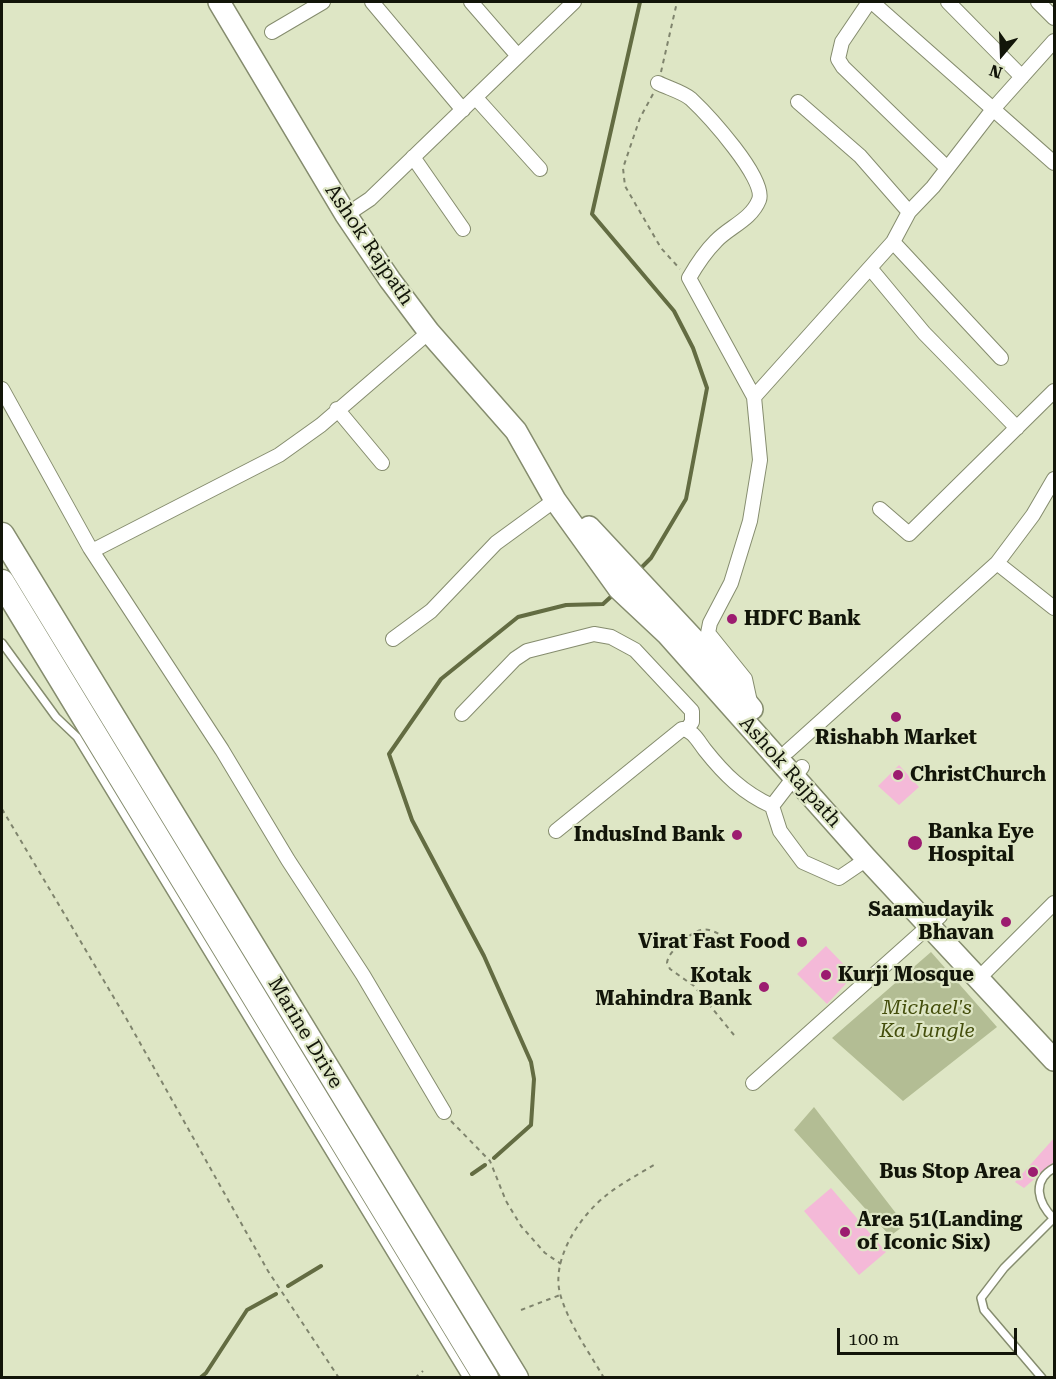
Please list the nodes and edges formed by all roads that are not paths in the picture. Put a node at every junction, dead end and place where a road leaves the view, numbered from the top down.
1 (219, 2) edge
2 (323, 2) edge
3 (372, 2) edge
4 (471, 2) edge
5 (574, 2) edge
6 (871, 2) edge
7 (948, 2) edge
8 (1038, 2) edge
9 (1054, 18) edge
10 (272, 32) dead end
11 (1054, 43) edge
12 (518, 56) junction
13 (1022, 77) junction
14 (658, 83) road end
15 (476, 98) junction
16 (798, 102) dead end
17 (994, 108) junction
18 (463, 110) junction
19 (413, 157) junction
20 (1054, 163) edge
21 (946, 167) junction
22 (540, 169) dead end
23 (909, 212) junction
24 (346, 215) junction
25 (463, 229) dead end
26 (893, 242) junction
27 (870, 268) junction
28 (429, 332) junction
29 (1001, 358) dead end
30 (2, 389) edge
31 (1054, 391) edge
32 (754, 397) junction
33 (337, 410) junction
34 (1017, 428) junction
35 (382, 463) dead end
36 (540, 473) junction
37 (1054, 479) edge
38 (555, 500) junction
39 (880, 509) dead end
40 (2, 535) edge
41 (596, 548) junction
42 (92, 551) junction
43 (997, 563) junction
44 (2, 582) edge
45 (2, 608) edge
46 (1054, 608) edge
47 (673, 629) junction
48 (393, 639) dead end
49 (2, 643) edge
50 (66, 687) junction
51 (750, 706) junction
52 (462, 714) dead end
53 (687, 729) junction
54 (782, 750) junction
55 (798, 771) junction
56 (823, 800) junction
57 (771, 806) junction
58 (556, 831) dead end
59 (867, 859) junction
60 (1054, 903) edge
61 (935, 920) junction
62 (984, 973) junction
63 (1054, 1039) edge
64 (1054, 1060) edge
65 (753, 1083) dead end
66 (444, 1112) road end
67 (1054, 1168) edge
68 (1054, 1218) edge
69 (467, 1377) edge
70 (486, 1377) edge
71 (516, 1377) edge
72 (1042, 1377) edge

1 - 24 main road, Ashok Rajpath
2 - 10 street
3 - 18 street
4 - 12 street
5 - 12 street
6 - 17 street
6 - 21 street
7 - 13 street
8 - 9 street
11 - 13 street
12 - 15 street
13 - 17 street
14 - 32 street
15 - 18 street
15 - 22 street
16 - 23 street
17 - 20 street
17 - 21 street
18 - 19 street
19 - 24 street
19 - 25 street
21 - 23 street
23 - 26 street
24 - 28 main road, Ashok Rajpath
26 - 27 street
26 - 29 street
27 - 32 street
27 - 34 street
28 - 33 street
28 - 36 main road, Ashok Rajpath
30 - 42 street
31 - 34 street
32 - 51 street
33 - 35 street
33 - 42 street
34 - 39 street
36 - 38 main road, Ashok Rajpath
36 - 41 main road, Ashok Rajpath
37 - 43 street
38 - 41 main road, Ashok Rajpath
38 - 48 street
40 - 71 highway, Marine Drive
41 - 47 main road, Ashok Rajpath
42 - 66 street
43 - 46 street
43 - 54 street
44 - 50 highway
45 - 50 highway
47 - 51 main road, Ashok Rajpath
47 - 54 main road, Ashok Rajpath
49 - 69 lane
50 - 70 highway, Marine Drive
51 - 54 main road, Ashok Rajpath
52 - 53 street
53 - 57 street
53 - 58 street
54 - 55 main road, Ashok Rajpath
55 - 56 main road, Ashok Rajpath
55 - 57 street
56 - 59 main road, Ashok Rajpath
56 - 61 main road, Ashok Rajpath
57 - 59 street
59 - 61 main road, Ashok Rajpath
60 - 62 street
61 - 62 main road, Ashok Rajpath
61 - 65 street
62 - 63 main road, Ashok Rajpath
62 - 64 main road, Ashok Rajpath
67 - 68 lane
68 - 72 lane

